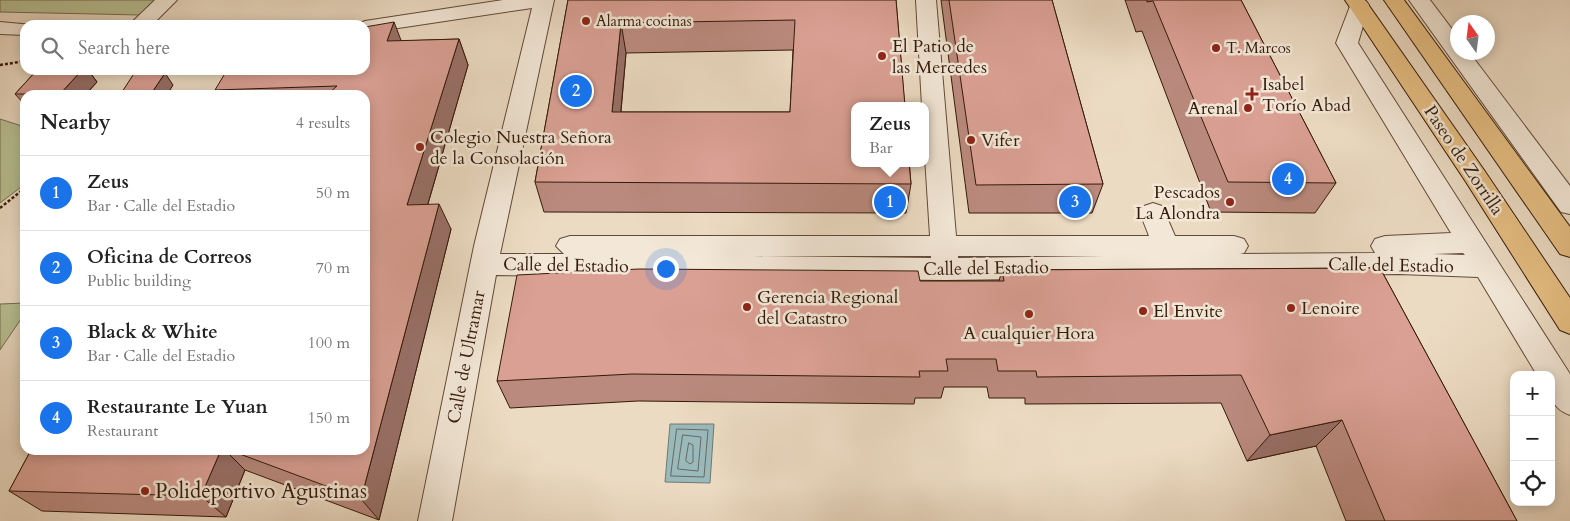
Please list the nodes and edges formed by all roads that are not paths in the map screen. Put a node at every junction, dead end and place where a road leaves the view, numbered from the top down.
1 (167, 0) edge
2 (544, 0) edge
3 (926, 0) edge
4 (1394, 0) edge
5 (1419, 0) edge
6 (1357, 2) edge
7 (484, 5) edge
8 (145, 20) edge
9 (370, 26) edge
10 (0, 28) edge
11 (20, 29) edge
12 (1516, 132) junction
13 (1525, 184) junction
14 (1570, 205) edge
15 (1154, 212) dead end
16 (1471, 242) junction
17 (1166, 246) junction
18 (1570, 247) edge
19 (487, 255) junction
20 (944, 257) junction
21 (1487, 267) junction
22 (1570, 322) edge
23 (1570, 401) edge
24 (433, 517) edge

1 - 8 street
2 - 7 street
2 - 19 street, Calle de Ultramar
3 - 20 street
4 - 13 main road, Paseo de Zorrilla
5 - 12 street
6 - 16 street
6 - 22 main road, Paseo de Zorrilla
7 - 9 street
10 - 11 street
12 - 13 street
12 - 14 street
13 - 18 main road, Paseo de Zorrilla
15 - 17 street
16 - 17 street, Calle del Estadio
16 - 21 street
17 - 20 street, Calle del Estadio
19 - 20 street, Calle del Estadio
19 - 24 street, Calle de Ultramar
20 - 21 street, Calle del Estadio
21 - 23 street

